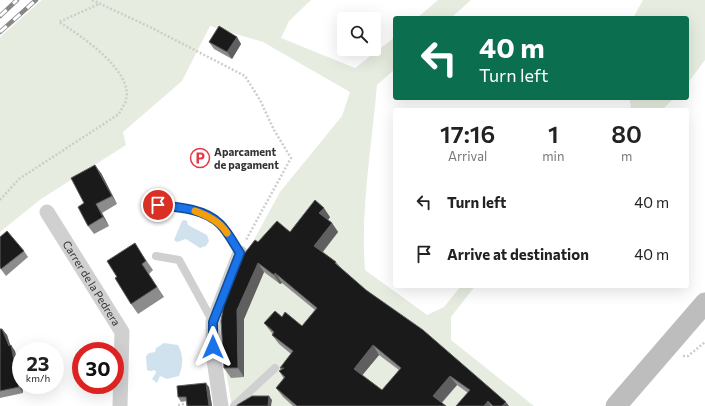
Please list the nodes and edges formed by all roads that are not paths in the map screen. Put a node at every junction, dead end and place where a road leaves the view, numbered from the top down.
1 (158, 205) dead end
2 (47, 212) dead end
3 (240, 253) joint
4 (156, 256) dead end
5 (705, 302) edge
6 (213, 322) junction
7 (275, 368) dead end
8 (120, 406) edge
9 (221, 406) edge
10 (234, 406) edge
11 (616, 406) edge

1 - 3 lane
2 - 8 street, Carrer de la Pedrera
3 - 6 street
4 - 6 lane
5 - 11 main road
6 - 9 street
7 - 10 lane

